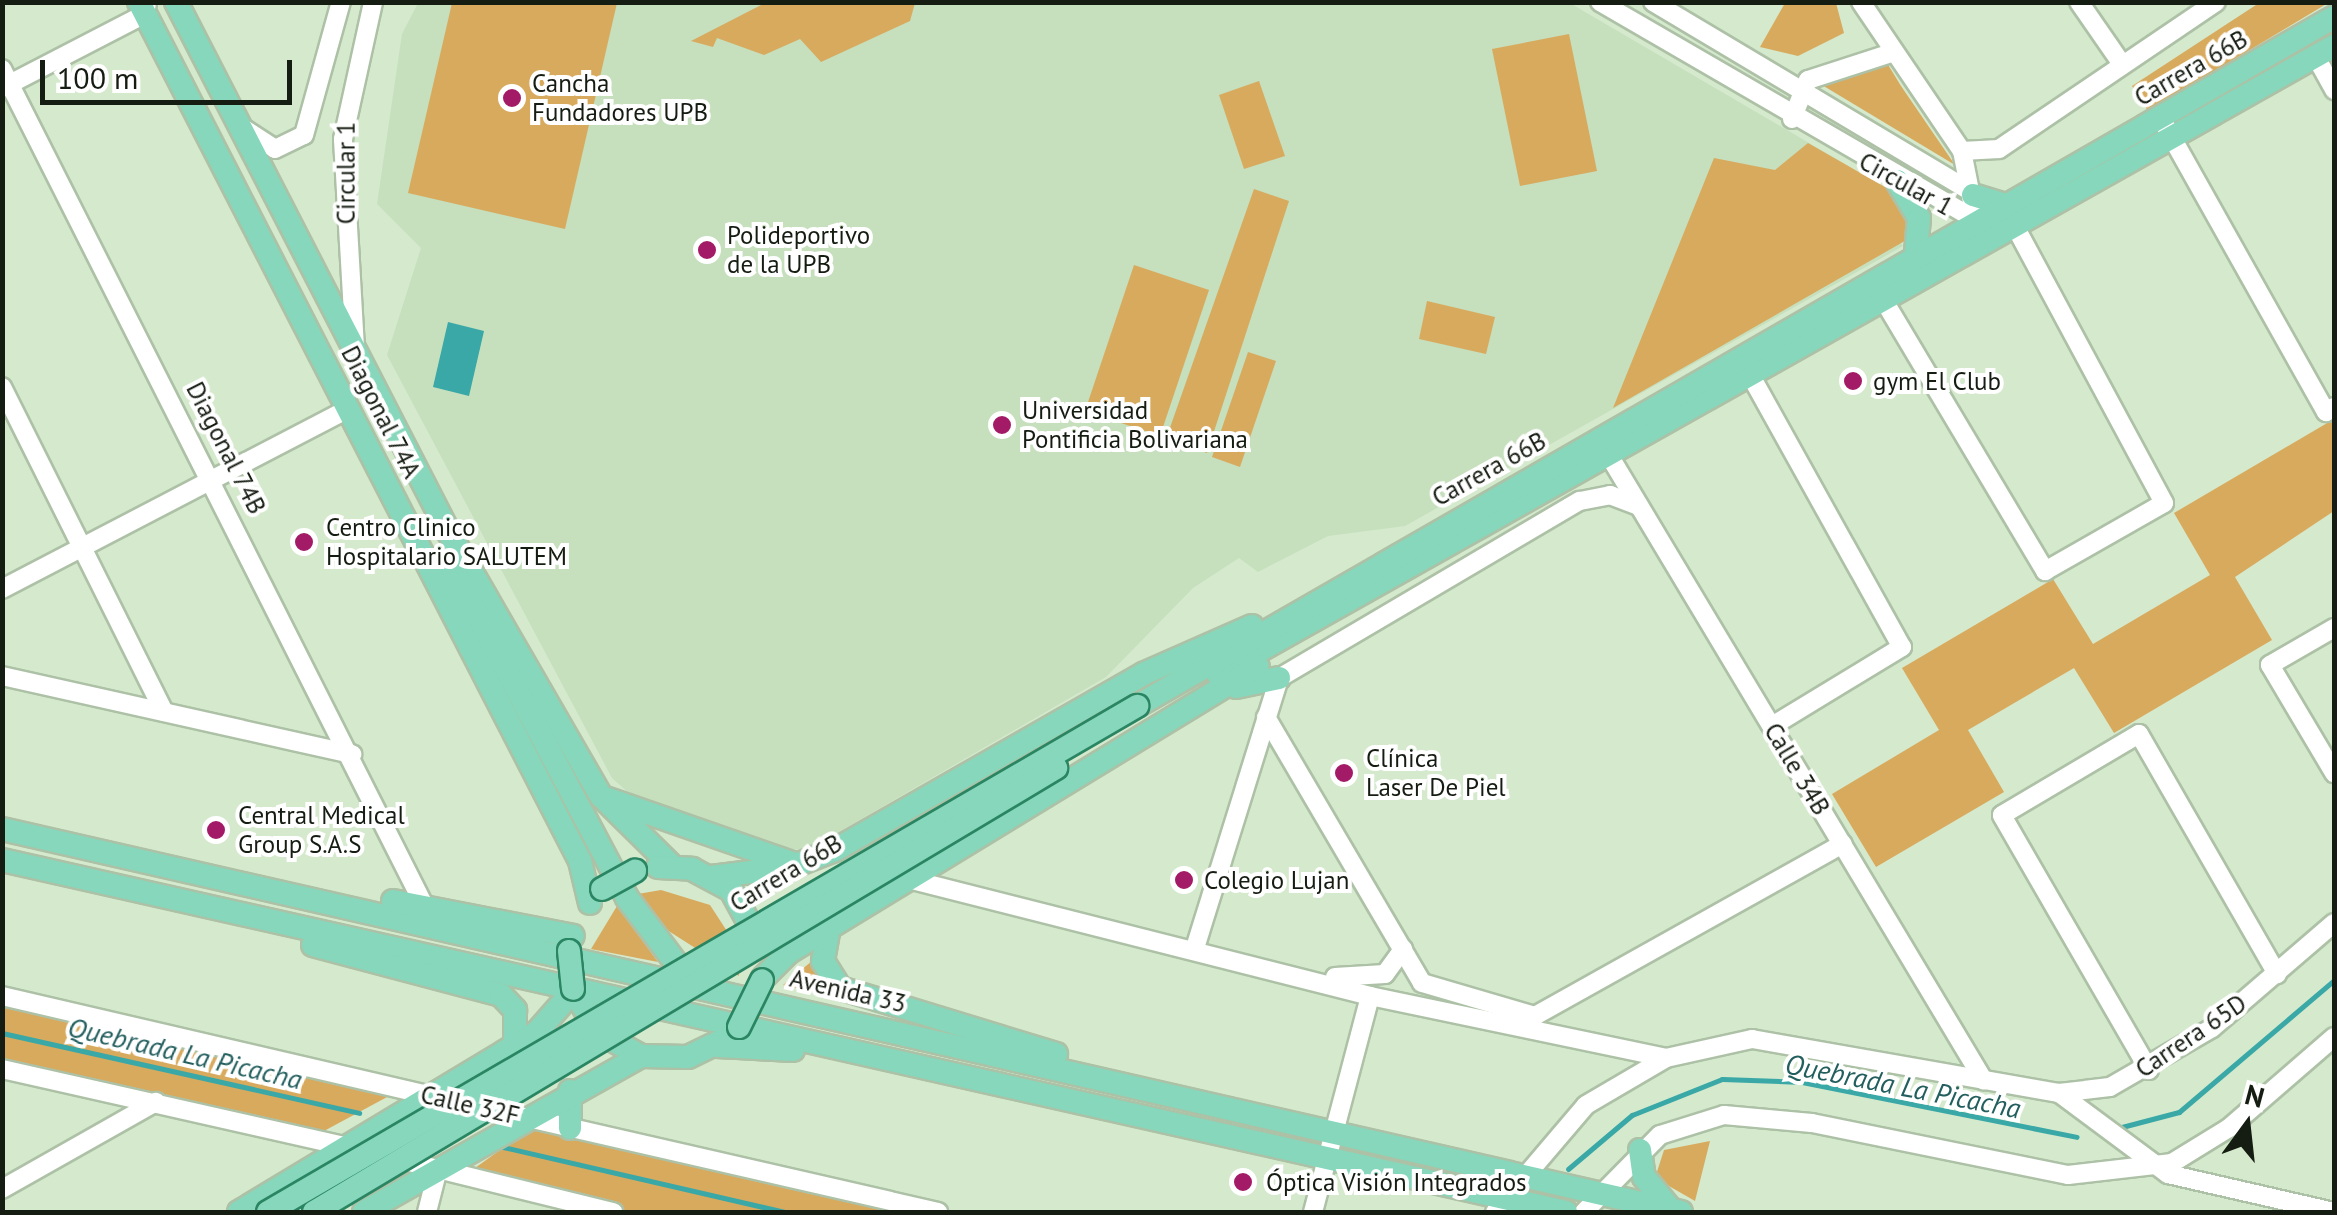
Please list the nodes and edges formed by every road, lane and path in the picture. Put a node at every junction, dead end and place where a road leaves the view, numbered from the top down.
1 (176, 2) edge
2 (341, 2) edge
3 (373, 2) edge
4 (1600, 2) edge
5 (1653, 2) edge
6 (1861, 2) edge
7 (2080, 2) edge
8 (2216, 2) edge
9 (144, 6) edge
10 (2334, 16) edge
11 (332, 34) junction
12 (360, 44) junction
13 (2325, 51) edge
14 (1894, 52) junction
15 (2122, 64) junction
16 (5, 80) edge
17 (2334, 90) edge
18 (1802, 94) junction
19 (1792, 118) junction
20 (2161, 118) junction
21 (237, 123) junction
22 (2175, 142) junction
23 (1962, 151) junction
24 (1897, 181) junction
25 (1971, 193) junction
26 (2005, 204) junction
27 (1975, 219) junction
28 (2017, 230) junction
29 (1915, 264) junction
30 (1957, 265) junction
31 (1886, 304) junction
32 (355, 348) junction
33 (1752, 378) junction
34 (2, 387) edge
35 (348, 409) junction
36 (2330, 409) edge
37 (1610, 457) junction
38 (416, 476) junction
39 (212, 480) junction
40 (1571, 480) junction
41 (1640, 506) junction
42 (1555, 514) junction
43 (84, 546) junction
44 (2, 589) edge
45 (1293, 612) junction
46 (2334, 628) edge
47 (1294, 638) junction
48 (2, 676) edge
49 (1280, 678) junction
50 (1228, 689) junction
51 (1141, 710) junction
52 (164, 712) junction
53 (1266, 717) junction
54 (1772, 726) junction
55 (352, 754) junction
56 (2334, 773) edge
57 (933, 793) junction
58 (601, 796) junction
59 (2, 829) edge
60 (1843, 844) junction
61 (959, 849) junction
62 (835, 850) junction
63 (2, 860) edge
64 (672, 866) junction
65 (798, 866) junction
66 (178, 867) junction
67 (711, 877) junction
68 (908, 880) junction
69 (138, 891) junction
70 (596, 896) junction
71 (876, 899) junction
72 (425, 907) junction
73 (2334, 924) edge
74 (830, 927) junction
75 (571, 944) junction
76 (1195, 948) junction
77 (1403, 948) junction
78 (2277, 974) junction
79 (1310, 975) junction
80 (762, 979) junction
81 (684, 981) junction
82 (573, 990) junction
83 (2, 996) edge
84 (1370, 996) junction
85 (1535, 1016) junction
86 (1512, 1028) junction
87 (2334, 1037) edge
88 (514, 1046) junction
89 (717, 1046) junction
90 (641, 1056) junction
91 (2312, 1056) junction
92 (1666, 1058) junction
93 (2334, 1061) edge
94 (2, 1069) edge
95 (2149, 1070) junction
96 (1984, 1081) junction
97 (1130, 1082) junction
98 (570, 1090) junction
99 (2059, 1093) junction
100 (430, 1096) junction
101 (156, 1102) junction
102 (1127, 1109) junction
103 (525, 1117) junction
104 (382, 1126) junction
105 (570, 1128) junction
106 (1335, 1131) junction
107 (2119, 1144) junction
108 (347, 1147) junction
109 (1640, 1150) junction
110 (2188, 1155) junction
111 (1328, 1156) junction
112 (401, 1160) junction
113 (2152, 1167) junction
114 (438, 1169) junction
115 (2098, 1174) junction
116 (1523, 1176) junction
117 (294, 1179) junction
118 (2204, 1184) junction
119 (2, 1189) edge
120 (1600, 1194) junction
121 (1501, 1206) edge
122 (566, 1207) edge
123 (1676, 1211) edge
124 (240, 1212) edge
125 (268, 1212) edge
126 (314, 1212) edge
127 (324, 1212) edge
128 (364, 1212) edge
129 (427, 1212) edge
130 (613, 1212) edge
131 (938, 1212) edge
132 (1314, 1212) edge
133 (1566, 1212) edge
134 (1584, 1212) edge
135 (2334, 1212) edge

1 - 21 main road, Diagonal 74A
2 - 11 street, Circular 1
3 - 12 street, Circular 1
4 - 19 street, Circular 1
5 - 18 street, Circular 1
6 - 14 street
7 - 15 street
8 - 15 street
9 - 16 street
9 - 35 main road, Diagonal 74A
10 - 20 main road, Carrera 66B
11 - 12 street
11 - 21 street, Circular 1
12 - 32 street, Circular 1
13 - 17 street
13 - 22 main road, Carrera 66B
14 - 18 street
14 - 23 street
15 - 23 street
16 - 39 street, Diagonal 74B
18 - 19 street
18 - 25 street, Circular 1
19 - 24 street, Circular 1
20 - 22 street
20 - 26 main road, Carrera 66B
21 - 32 main road, Diagonal 74A
22 - 28 main road, Carrera 66B
22 - 36 street
23 - 25 street
24 - 27 street, Circular 1
24 - 29 main road
25 - 26 main road
25 - 27 street, Circular 1
26 - 27 main road, Carrera 66B
27 - 28 main road
27 - 29 main road, Carrera 66B
27 - 30 main road
28 - 30 main road, Carrera 66B
28 - 31 street
29 - 45 main road, Carrera 66B
30 - 31 main road, Carrera 66B
31 - 33 main road, Carrera 66B
32 - 38 main road, Diagonal 74A
33 - 37 main road, Carrera 66B
33 - 54 street
34 - 43 street
35 - 39 street
35 - 70 main road, Diagonal 74A
37 - 40 main road, Carrera 66B
37 - 41 street, Calle 34B
38 - 58 main road, Diagonal 74A
38 - 81 main road
39 - 43 street
39 - 55 street, Diagonal 74B
40 - 42 main road
40 - 47 main road, Carrera 66B
41 - 42 street
41 - 54 street, Calle 34B
42 - 49 street
43 - 44 street
43 - 52 street
45 - 51 main road, Carrera 66B
45 - 57 main road
46 - 56 street
47 - 50 main road
47 - 51 main road, Carrera 66B
48 - 52 street
49 - 50 main road
49 - 53 street
50 - 61 main road
51 - 81 main road, Carrera 66B, bridge
52 - 55 street
53 - 76 street
53 - 77 street
54 - 60 street, Calle 34B
55 - 72 street, Diagonal 74B
57 - 61 main road
57 - 62 main road
58 - 64 main road, Diagonal 74A
58 - 65 main road
59 - 66 main road, Avenida 33
60 - 85 street
60 - 96 street, Calle 34B
61 - 68 main road
62 - 65 main road
62 - 71 main road
63 - 69 main road
64 - 67 main road
64 - 70 main road, bridge
65 - 67 main road
66 - 72 main road
66 - 81 main road, Avenida 33
67 - 80 main road
68 - 71 main road
68 - 76 street
69 - 88 main road
69 - 102 main road
70 - 75 main road
71 - 74 main road
72 - 75 main road
73 - 78 street, Carrera 65D
74 - 80 main road
74 - 97 main road
75 - 82 main road, bridge
76 - 79 street
77 - 79 street
77 - 85 street
78 - 95 street, Carrera 65D
78 - 95 street
79 - 84 street
80 - 89 main road, bridge
81 - 97 main road, Avenida 33
81 - 125 main road, bridge
81 - 126 main road, bridge
82 - 88 main road
82 - 90 main road
83 - 100 street, Calle 32F
84 - 86 street
84 - 106 street
85 - 86 street
86 - 92 street
87 - 91 street
88 - 100 main road
89 - 90 main road
89 - 102 main road
90 - 98 main road
91 - 93 street
91 - 110 street
92 - 96 street, Carrera 65D
92 - 116 street, Carrera 65D
94 - 101 street
95 - 99 street, Carrera 65D
96 - 99 street, Carrera 65D
97 - 106 main road, Avenida 33
98 - 103 main road
98 - 105 main road
99 - 107 street
100 - 103 street, Calle 32F
100 - 104 main road
101 - 108 street
101 - 119 street
102 - 111 main road
103 - 105 street, Calle 32F
103 - 114 main road
104 - 108 main road
104 - 112 main road
105 - 131 street, Calle 32F
106 - 111 street
106 - 116 main road, Avenida 33
107 - 113 street
107 - 115 street
108 - 112 street
108 - 117 main road
109 - 115 street
109 - 120 street
109 - 123 main road
110 - 113 street
110 - 118 street
111 - 121 main road
111 - 132 street
112 - 114 street
113 - 115 street
113 - 118 street
114 - 122 street
114 - 128 main road
114 - 129 street
116 - 120 main road, Avenida 33
116 - 121 street, Carrera 65D
117 - 124 main road
117 - 127 main road
118 - 135 street
120 - 123 main road, Avenida 33
120 - 134 street
121 - 133 main road
122 - 130 street

